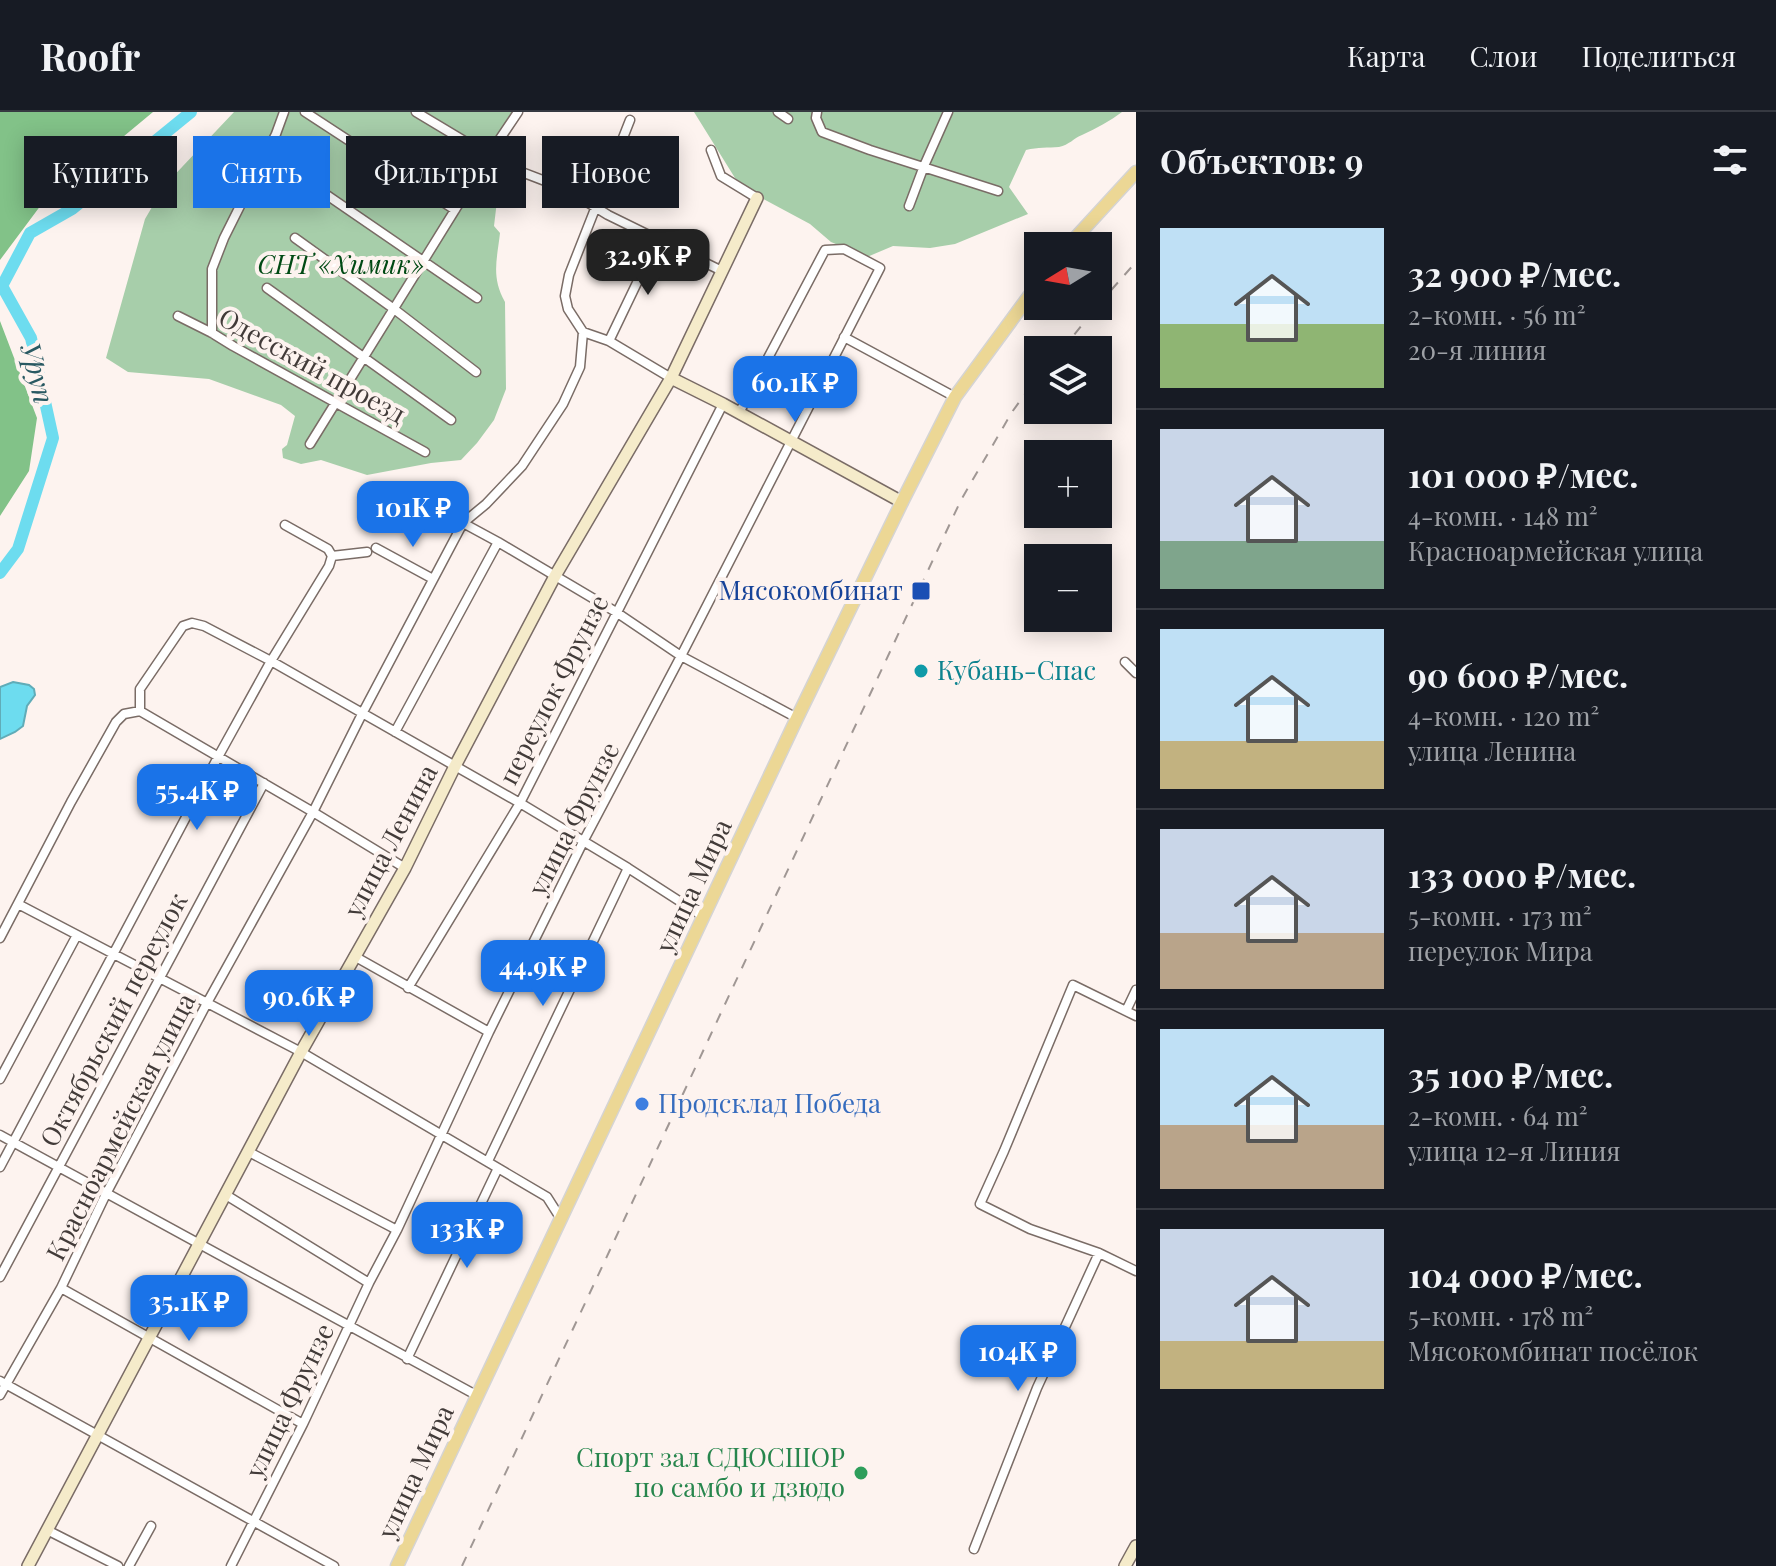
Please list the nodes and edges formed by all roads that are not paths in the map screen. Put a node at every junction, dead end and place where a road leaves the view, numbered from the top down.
1 (284, 112) edge
2 (305, 112) edge
3 (416, 112) edge
4 (518, 112) edge
5 (778, 112) edge
6 (817, 112) edge
7 (948, 112) edge
8 (788, 119) dead end
9 (630, 120) dead end
10 (457, 136) edge
11 (502, 136) edge
12 (624, 136) edge
13 (711, 150) dead end
14 (924, 166) junction
15 (1136, 172) edge
16 (998, 191) dead end
17 (330, 197) edge
18 (757, 198) joint
19 (909, 206) dead end
20 (596, 208) edge
21 (598, 208) edge
22 (455, 210) joint
23 (1081, 232) edge
24 (295, 238) dead end
25 (658, 239) junction
26 (424, 260) junction
27 (722, 271) junction
28 (267, 288) dead end
29 (477, 298) dead end
30 (1024, 303) edge
31 (394, 309) junction
32 (178, 316) dead end
33 (583, 332) junction
34 (212, 333) junction
35 (844, 337) junction
36 (609, 341) junction
37 (364, 359) junction
38 (476, 372) dead end
39 (671, 378) junction
40 (955, 397) junction
41 (336, 403) junction
42 (723, 404) junction
43 (739, 413) junction
44 (451, 420) dead end
45 (791, 442) junction
46 (310, 444) dead end
47 (425, 452) dead end
48 (902, 502) junction
49 (463, 523) junction
50 (285, 525) dead end
51 (498, 542) junction
52 (332, 556) junction
53 (555, 576) junction
54 (433, 579) junction
55 (616, 612) junction
56 (681, 656) junction
57 (271, 661) junction
58 (1125, 662) dead end
59 (1136, 673) edge
60 (140, 711) junction
61 (362, 714) junction
62 (797, 718) junction
63 (395, 732) junction
64 (218, 757) junction
65 (455, 766) junction
66 (264, 783) junction
67 (520, 803) junction
68 (313, 812) junction
69 (583, 842) junction
70 (405, 868) junction
71 (628, 868) junction
72 (18, 904) junction
73 (704, 917) junction
74 (77, 935) junction
75 (0, 938) edge
76 (114, 955) junction
77 (354, 956) junction
78 (160, 979) junction
79 (408, 988) junction
80 (1136, 990) edge
81 (207, 1003) junction
82 (1126, 1011) junction
83 (1136, 1016) edge
84 (489, 1032) junction
85 (301, 1052) junction
86 (0, 1079) edge
87 (0, 1135) edge
88 (440, 1135) junction
89 (13, 1143) junction
90 (249, 1152) junction
91 (488, 1161) junction
92 (0, 1167) edge
93 (58, 1167) junction
94 (498, 1168) junction
95 (106, 1194) junction
96 (226, 1195) junction
97 (562, 1220) junction
98 (397, 1230) junction
99 (200, 1244) junction
100 (1099, 1253) junction
101 (1136, 1271) edge
102 (0, 1277) edge
103 (369, 1283) junction
104 (61, 1288) junction
105 (349, 1327) junction
106 (150, 1339) junction
107 (407, 1359) junction
108 (3, 1382) edge
109 (0, 1395) edge
110 (476, 1395) junction
111 (303, 1424) junction
112 (98, 1434) junction
113 (253, 1520) junction
114 (151, 1526) dead end
115 (47, 1530) junction
116 (1136, 1546) edge
117 (974, 1549) dead end
118 (28, 1566) edge
119 (118, 1566) edge
120 (129, 1566) edge
121 (231, 1566) edge
122 (334, 1566) edge
123 (397, 1566) edge
124 (1125, 1566) edge

1 - 34 street
2 - 22 street
3 - 10 street
4 - 11 street
5 - 8 street
6 - 14 street
7 - 14 street
9 - 12 street
13 - 18 street, улица Ленина
14 - 16 street
14 - 19 street
15 - 23 main road
17 - 26 street
18 - 27 main road, улица Ленина
20 - 33 street
21 - 25 street
22 - 26 street
24 - 31 street
25 - 27 street
25 - 36 street
26 - 29 street
26 - 31 street
27 - 39 main road, улица Ленина
28 - 37 street
30 - 40 main road, улица Мира
31 - 37 street
31 - 38 street
32 - 34 street, Одесский проезд
33 - 36 street
33 - 49 street, Красноармейская улица
34 - 41 street, Одесский проезд
35 - 40 street
35 - 43 street, улица Фрунзе
35 - 45 street, улица Фрунзе
36 - 39 street
37 - 41 street
37 - 44 street
39 - 42 main road
39 - 53 main road, улица Ленина
40 - 48 main road, улица Мира
41 - 46 street
41 - 47 street, Одесский проезд
42 - 43 main road
42 - 55 street, переулок Фрунзе
43 - 45 main road
45 - 48 main road
45 - 56 street, улица Фрунзе
48 - 62 main road, улица Мира
49 - 51 street
49 - 54 street, Красноармейская улица
50 - 52 street
51 - 53 street
51 - 63 street
52 - 54 street
52 - 57 street
53 - 55 street
53 - 65 main road, улица Ленина
54 - 61 street, Красноармейская улица
55 - 56 street
55 - 67 street, переулок Фрунзе
56 - 62 street
56 - 69 street, улица Фрунзе
57 - 60 street
57 - 61 street
57 - 64 street
58 - 59 street
60 - 64 street
60 - 72 street
61 - 63 street
61 - 68 street, Красноармейская улица
62 - 73 main road, улица Мира
63 - 65 street
64 - 66 street
64 - 76 street
65 - 67 street
65 - 70 main road, улица Ленина
66 - 68 street
66 - 78 street, Октябрьский переулок
67 - 69 street
67 - 79 street, переулок Фрунзе
68 - 70 street
68 - 81 street, Красноармейская улица
69 - 71 street
69 - 84 street, улица Фрунзе
70 - 77 main road, улица Ленина
71 - 73 street
71 - 91 street
72 - 74 street
72 - 75 street
73 - 97 main road, улица Мира
74 - 76 street
74 - 86 street
76 - 78 street
76 - 89 street
77 - 79 street
77 - 85 main road, улица Ленина
78 - 81 street
78 - 93 street, Октябрьский переулок
79 - 84 street
80 - 82 street
81 - 85 street
81 - 95 street, Красноармейская улица
82 - 83 street
82 - 100 street
84 - 88 street, улица Фрунзе
85 - 88 street
85 - 90 main road, улица Ленина
87 - 89 street
88 - 91 street
88 - 98 street, улица Фрунзе
89 - 92 street
89 - 93 street
90 - 96 main road, улица Ленина
90 - 98 street
91 - 94 street
93 - 95 street
93 - 102 street, Октябрьский переулок
94 - 97 street
94 - 107 street
95 - 99 street
95 - 104 street, Красноармейская улица
96 - 99 main road, улица Ленина
96 - 103 street
97 - 110 main road, улица Мира
98 - 103 street, улица Фрунзе
99 - 105 street
99 - 106 main road, улица Ленина
100 - 101 street
100 - 117 street
103 - 105 street, улица Фрунзе
104 - 106 street
104 - 108 street, Красноармейская улица
105 - 107 street
105 - 111 street, улица Фрунзе
106 - 111 street
106 - 112 main road, улица Ленина
107 - 110 street
108 - 109 street, Красноармейская улица
108 - 112 street
110 - 123 main road, улица Мира
111 - 113 street, улица Фрунзе
112 - 113 street
112 - 115 main road, улица Ленина
113 - 121 street, улица Фрунзе
113 - 122 street
114 - 120 street
115 - 118 main road, улица Ленина
115 - 119 street
116 - 124 main road

